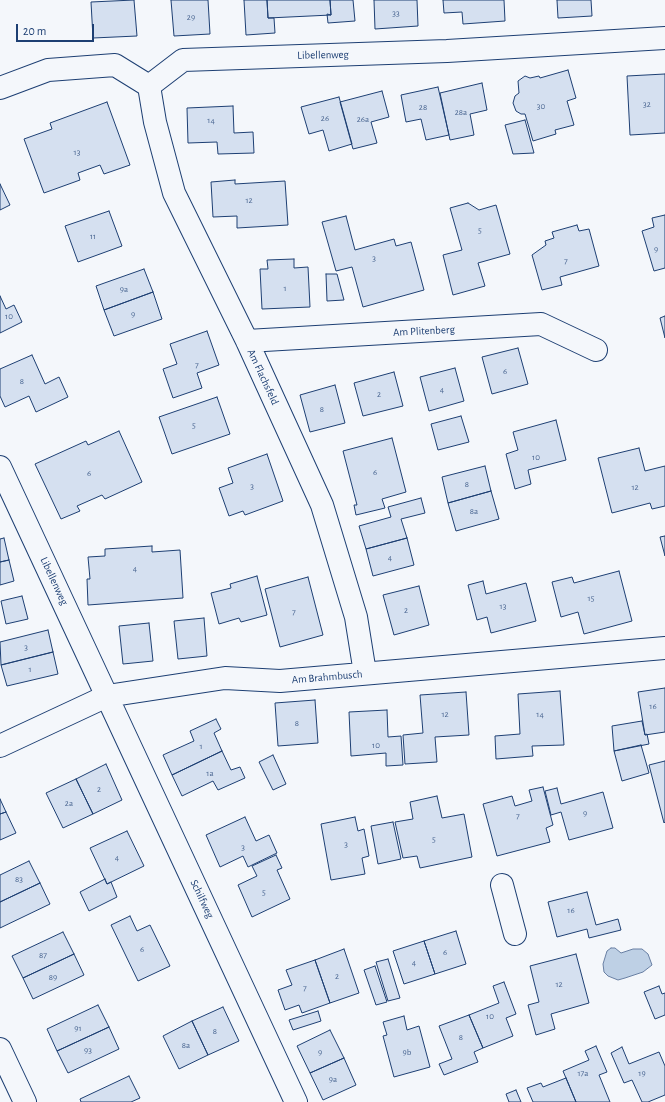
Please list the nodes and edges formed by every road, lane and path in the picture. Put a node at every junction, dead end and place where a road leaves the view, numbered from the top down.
1 (665, 38) edge
2 (149, 86) junction
3 (0, 88) edge
4 (247, 341) junction
5 (596, 350) dead end
6 (0, 467) edge
7 (665, 648) edge
8 (365, 673) junction
9 (107, 696) junction
10 (0, 746) edge
11 (502, 885) dead end
12 (515, 934) dead end
13 (0, 1049) edge
14 (25, 1102) edge
15 (296, 1102) edge

1 - 2 street, Libellenweg
2 - 3 street
2 - 4 street, Am Flachsfeld
4 - 5 street, Am Plitenberg
4 - 8 street, Am Flachsfeld
6 - 9 street, Libellenweg
7 - 8 street, Am Brahmbusch
8 - 9 street, Am Brahmbusch
9 - 10 street, Am Brahmbusch
9 - 15 street, Schilfweg
11 - 12 street
13 - 14 street

